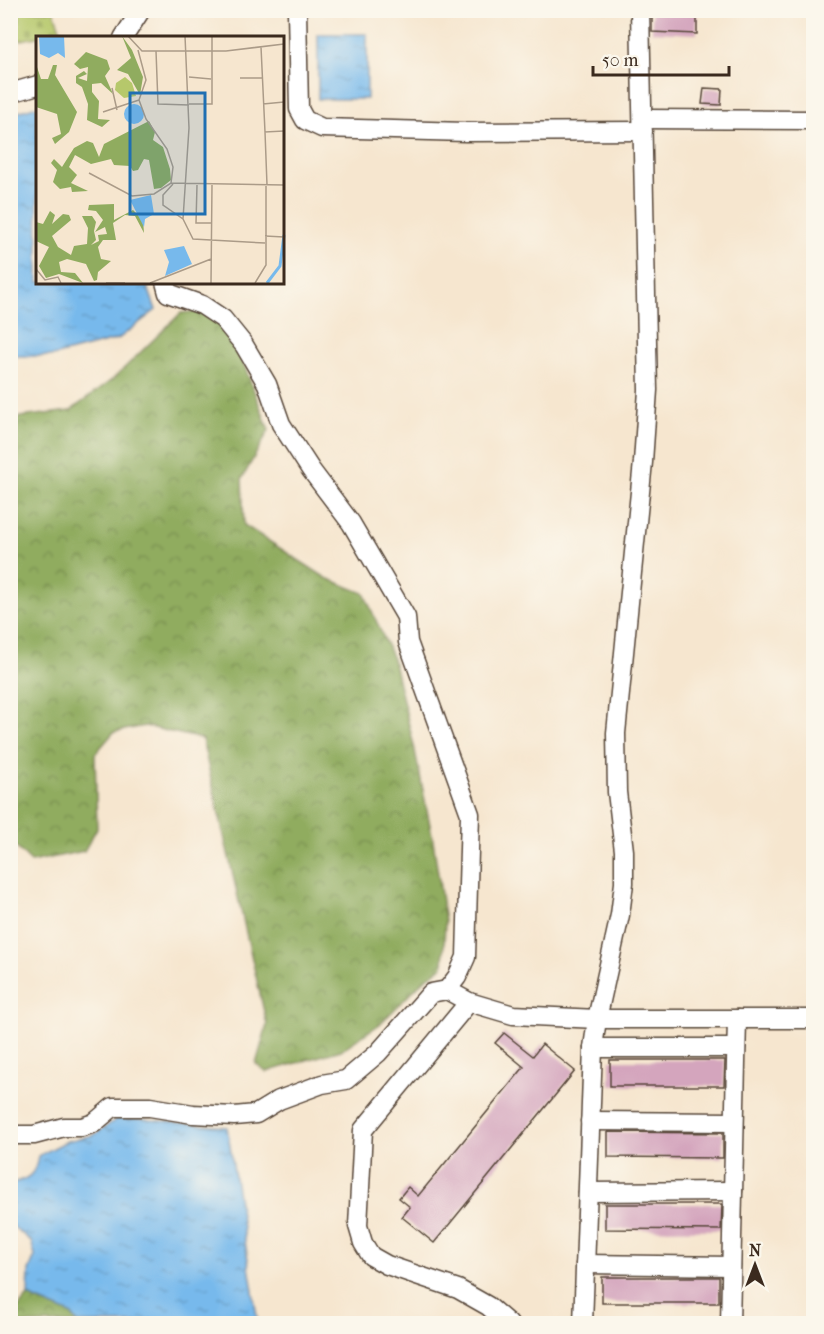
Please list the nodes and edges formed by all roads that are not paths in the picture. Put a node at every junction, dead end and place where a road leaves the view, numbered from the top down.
1 (141, 10) edge
2 (297, 10) edge
3 (640, 10) edge
4 (124, 36) edge
5 (36, 86) edge
6 (10, 93) edge
7 (813, 120) edge
8 (643, 125) junction
9 (166, 284) edge
10 (447, 990) junction
11 (469, 1002) junction
12 (597, 1020) junction
13 (737, 1020) junction
14 (813, 1020) edge
15 (593, 1048) junction
16 (736, 1048) junction
17 (590, 1121) junction
18 (734, 1122) junction
19 (10, 1135) edge
20 (733, 1191) junction
21 (588, 1192) junction
22 (585, 1264) junction
23 (731, 1266) junction
24 (509, 1323) edge
25 (583, 1323) edge
26 (730, 1323) edge

1 - 4 street
2 - 8 street
3 - 8 street
5 - 6 street
7 - 8 street
8 - 12 street
9 - 10 street
10 - 11 street
10 - 19 street
11 - 12 street
11 - 24 street
12 - 13 street
12 - 15 street
13 - 14 street
13 - 16 street
15 - 16 street
15 - 17 street
16 - 18 street
17 - 18 street
17 - 21 street
18 - 20 street
20 - 21 street
20 - 23 street
21 - 22 street
22 - 23 street
22 - 25 street
23 - 26 street

